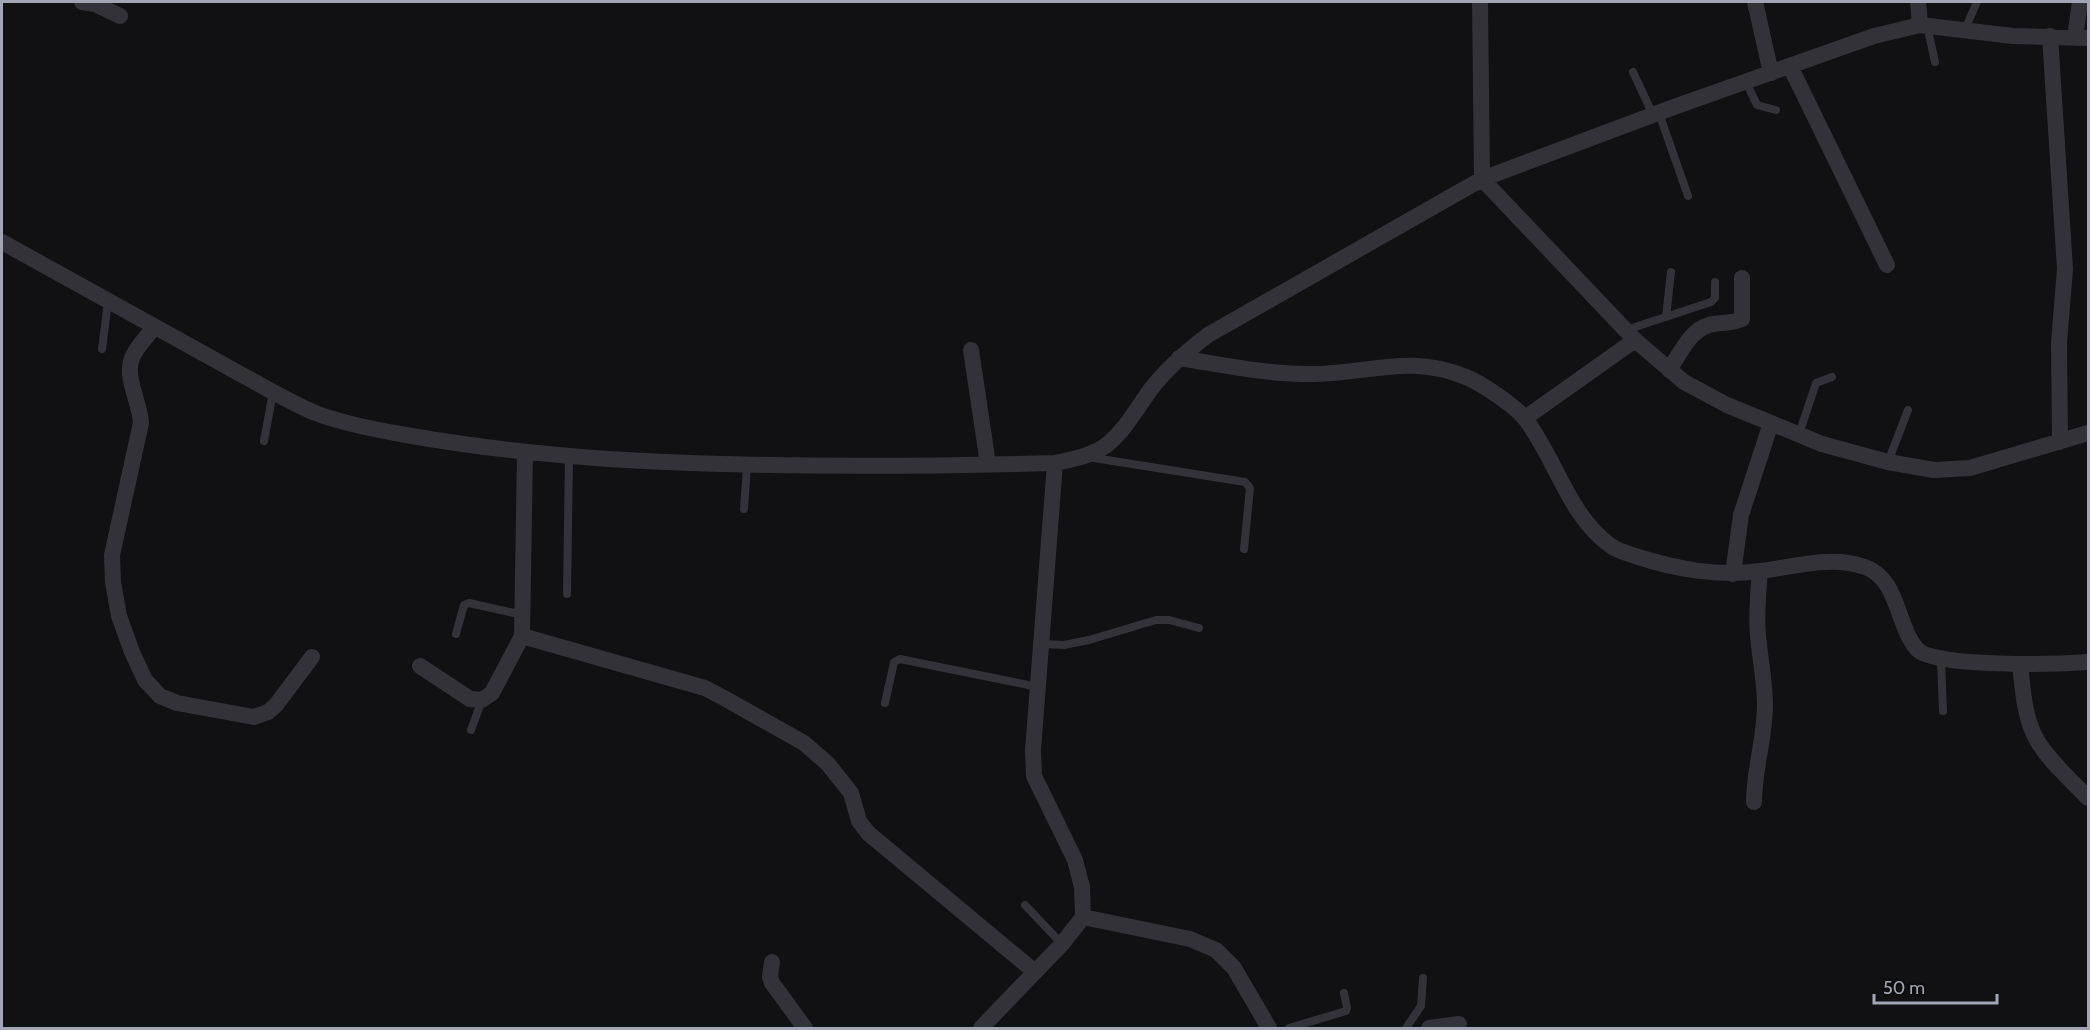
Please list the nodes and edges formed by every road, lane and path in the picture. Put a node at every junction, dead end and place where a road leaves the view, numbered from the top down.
1 (82, 2) edge
2 (1480, 2) edge
3 (1755, 2) edge
4 (1918, 2) edge
5 (1977, 2) edge
6 (2080, 2) edge
7 (120, 16) dead end
8 (1923, 25) junction
9 (1965, 30) junction
10 (2050, 36) junction
11 (2082, 38) edge
12 (1935, 62) dead end
13 (1790, 66) junction
14 (1633, 72) dead end
15 (1770, 73) junction
16 (1746, 81) junction
17 (1776, 110) dead end
18 (1656, 114) junction
19 (1482, 179) junction
20 (1688, 196) dead end
21 (2, 242) edge
22 (1887, 265) dead end
23 (1671, 272) dead end
24 (1742, 278) dead end
25 (1715, 282) dead end
26 (108, 302) junction
27 (1666, 317) junction
28 (154, 327) junction
29 (1630, 335) junction
30 (102, 349) dead end
31 (971, 350) dead end
32 (1179, 358) junction
33 (1669, 370) junction
34 (1832, 377) dead end
35 (273, 392) junction
36 (1908, 410) dead end
37 (1525, 418) junction
38 (1772, 423) junction
39 (2088, 433) edge
40 (1799, 434) junction
41 (264, 441) dead end
42 (2060, 442) junction
43 (525, 453) junction
44 (569, 456) junction
45 (1085, 456) junction
46 (1888, 462) junction
47 (1055, 463) junction
48 (987, 465) junction
49 (747, 466) junction
50 (744, 509) dead end
51 (1244, 549) dead end
52 (1760, 571) junction
53 (1733, 573) junction
54 (567, 594) dead end
55 (523, 615) junction
56 (1199, 628) dead end
57 (456, 634) dead end
58 (522, 636) junction
59 (1042, 644) junction
60 (312, 657) dead end
61 (1941, 659) junction
62 (2088, 662) edge
63 (2020, 664) junction
64 (420, 666) dead end
65 (1038, 687) junction
66 (482, 700) junction
67 (885, 703) dead end
68 (1943, 711) dead end
69 (471, 730) dead end
70 (2087, 793) edge
71 (1755, 802) dead end
72 (1025, 905) dead end
73 (1083, 917) junction
74 (1062, 944) junction
75 (772, 962) dead end
76 (1035, 972) junction
77 (1423, 978) dead end
78 (1344, 993) dead end
79 (1459, 1024) dead end
80 (806, 1029) edge
81 (981, 1029) edge
82 (1269, 1029) edge
83 (1289, 1029) edge
84 (1406, 1029) edge
85 (1430, 1029) edge

1 - 7 street
2 - 19 street
3 - 15 street
4 - 8 street
5 - 9 lane
6 - 11 street
8 - 9 street
8 - 12 lane
8 - 13 street
9 - 10 street
10 - 11 street
10 - 42 street
13 - 15 street
13 - 22 street
14 - 18 lane
15 - 16 street
16 - 17 lane
16 - 18 street
18 - 19 street
18 - 20 lane
19 - 29 street
19 - 32 street
21 - 26 street
23 - 27 lane
24 - 33 street
25 - 27 lane
26 - 28 street
26 - 30 lane
27 - 29 lane
28 - 35 street
28 - 60 street
29 - 33 street
29 - 37 street
31 - 48 street
32 - 37 street
32 - 45 street
33 - 38 street
34 - 40 lane
35 - 41 lane
35 - 43 street
36 - 46 lane
37 - 53 street
38 - 40 street
38 - 53 street
39 - 42 street
40 - 46 street
42 - 46 street
43 - 44 street
43 - 55 street
44 - 49 street
44 - 54 lane
45 - 47 street
45 - 51 lane
47 - 48 street
47 - 59 street
48 - 49 street
49 - 50 lane
52 - 53 street
52 - 61 street
52 - 71 street
55 - 57 lane
55 - 58 street
56 - 59 lane
58 - 66 street
58 - 76 street
59 - 65 street
61 - 63 street
61 - 68 lane
62 - 63 street
63 - 70 street
64 - 66 street
65 - 67 lane
65 - 73 street
66 - 69 lane
72 - 74 lane
73 - 74 street
73 - 82 street
74 - 76 street
75 - 80 street
76 - 81 street
77 - 84 lane
78 - 83 lane
79 - 85 street

